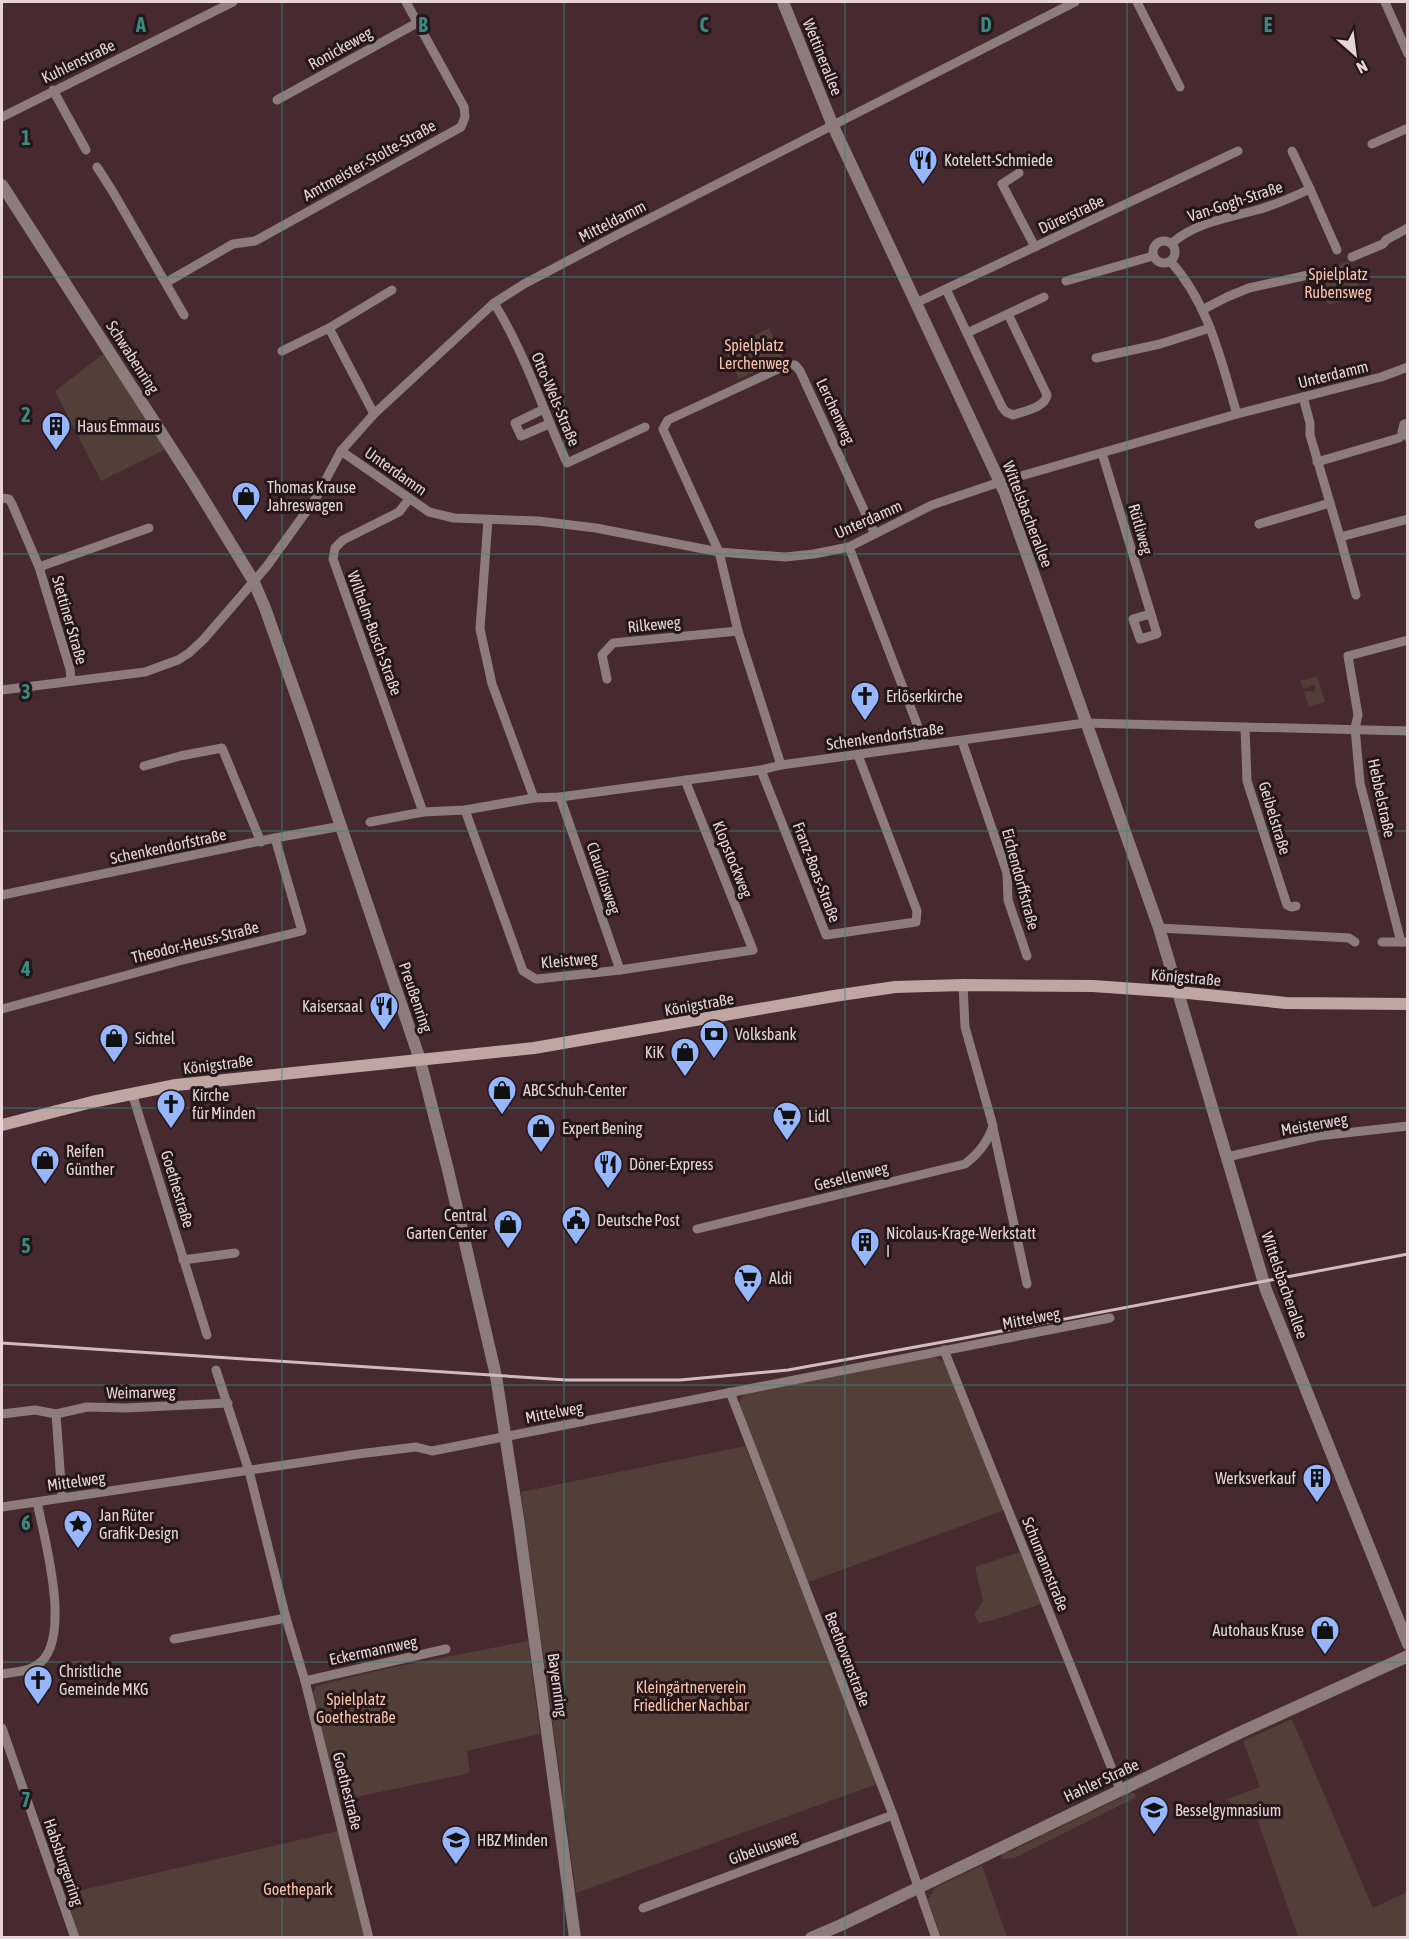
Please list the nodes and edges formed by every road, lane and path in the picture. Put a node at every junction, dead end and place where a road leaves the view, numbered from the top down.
1 (233, 2) edge
2 (406, 2) edge
3 (783, 2) edge
4 (1075, 2) edge
5 (1137, 2) edge
6 (1385, 2) edge
7 (417, 23) junction
8 (1407, 54) edge
9 (1180, 87) dead end
10 (52, 90) junction
11 (277, 100) dead end
12 (2, 117) edge
13 (833, 126) junction
14 (1407, 128) edge
15 (1372, 144) dead end
16 (86, 150) dead end
17 (1238, 151) dead end
18 (1292, 151) dead end
19 (97, 167) dead end
20 (1019, 173) dead end
21 (2, 185) edge
22 (1310, 189) junction
23 (1407, 228) edge
24 (1172, 243) junction
25 (1035, 247) junction
26 (1337, 250) dead end
27 (1154, 256) junction
28 (1352, 257) dead end
29 (1171, 262) junction
30 (1308, 275) dead end
31 (1066, 281) dead end
32 (167, 282) junction
33 (392, 290) dead end
34 (946, 290) junction
35 (1044, 297) dead end
36 (494, 303) junction
37 (916, 303) junction
38 (1203, 310) junction
39 (1008, 314) junction
40 (184, 315) dead end
41 (329, 328) junction
42 (1210, 328) junction
43 (967, 333) junction
44 (282, 351) dead end
45 (1096, 358) dead end
46 (1407, 367) edge
47 (1303, 397) junction
48 (544, 409) junction
49 (374, 414) junction
50 (1237, 414) junction
51 (1407, 423) edge
52 (549, 424) junction
53 (645, 427) dead end
54 (1403, 437) edge
55 (341, 451) junction
56 (1102, 453) junction
57 (1317, 462) junction
58 (1000, 482) junction
59 (2, 498) edge
60 (409, 499) junction
61 (1330, 504) junction
62 (1407, 519) edge
63 (488, 520) junction
64 (1259, 524) dead end
65 (149, 528) dead end
66 (876, 534) junction
67 (1340, 537) junction
68 (849, 547) junction
69 (719, 552) junction
70 (39, 567) junction
71 (253, 580) junction
72 (1356, 595) dead end
73 (1150, 614) dead end
74 (738, 630) junction
75 (1407, 640) edge
76 (607, 679) dead end
77 (71, 681) junction
78 (2, 690) edge
79 (1085, 723) junction
80 (1245, 728) junction
81 (1354, 728) junction
82 (1407, 731) edge
83 (962, 741) junction
84 (925, 745) junction
85 (858, 755) junction
86 (781, 765) junction
87 (144, 766) dead end
88 (761, 770) junction
89 (685, 780) junction
90 (560, 797) junction
91 (534, 798) junction
92 (465, 810) junction
93 (423, 812) junction
94 (370, 822) dead end
95 (342, 826) junction
96 (275, 838) junction
97 (261, 842) junction
98 (2, 895) edge
99 (1296, 906) dead end
100 (1159, 928) junction
101 (1356, 942) dead end
102 (1382, 942) dead end
103 (1404, 942) edge
104 (753, 950) joint
105 (1027, 956) dead end
106 (620, 970) junction
107 (963, 985) junction
108 (1178, 992) junction
109 (1407, 1004) edge
110 (2, 1009) edge
111 (420, 1060) junction
112 (132, 1093) junction
113 (2, 1125) edge
114 (993, 1126) junction
115 (1407, 1126) edge
116 (1227, 1157) junction
117 (697, 1229) dead end
118 (235, 1253) dead end
119 (183, 1260) junction
120 (1027, 1284) dead end
121 (1110, 1318) dead end
122 (207, 1335) dead end
123 (944, 1350) junction
124 (216, 1370) dead end
125 (730, 1392) junction
126 (228, 1403) junction
127 (2, 1414) edge
128 (56, 1414) junction
129 (506, 1437) junction
130 (249, 1471) junction
131 (62, 1497) junction
132 (37, 1502) junction
133 (2, 1507) edge
134 (286, 1618) junction
135 (174, 1639) dead end
136 (1407, 1644) edge
137 (446, 1650) dead end
138 (1407, 1656) edge
139 (2, 1674) edge
140 (305, 1681) junction
141 (2, 1728) edge
142 (1120, 1789) junction
143 (893, 1815) junction
144 (918, 1887) junction
145 (643, 1908) dead end
146 (75, 1938) edge
147 (369, 1938) edge
148 (575, 1938) edge
149 (811, 1938) edge
150 (936, 1938) edge

1 - 10 street, Kuhlenstraße
2 - 7 street, Amtmeister-Stolte-Straße
3 - 13 street, Wettinerallee
4 - 13 street, Mitteldamm
5 - 9 street
6 - 8 street
7 - 11 street, Ronickeweg
7 - 32 street, Amtmeister-Stolte-Straße
10 - 12 street, Kuhlenstraße
10 - 16 street
13 - 36 street, Mitteldamm
13 - 37 street, Wittelsbacherallee
14 - 15 street
17 - 25 street, Dürerstraße
18 - 22 street, Van-Gogh-Straße
19 - 32 street
20 - 25 street
21 - 71 street, Schwabenring
22 - 24 street, Van-Gogh-Straße
22 - 26 street, Van-Gogh-Straße
23 - 28 street
24 - 27 street, Van-Gogh-Straße
24 - 29 street
25 - 34 street, Dürerstraße
27 - 29 street
27 - 31 street, Van-Gogh-Straße
29 - 38 street
30 - 38 street
32 - 40 street
33 - 41 street
34 - 37 street, Dürerstraße
34 - 43 street
35 - 39 street
36 - 48 street, Otto-Wels-Straße
36 - 49 street, Mitteldamm
37 - 58 street, Wittelsbacherallee
38 - 42 street
39 - 43 street
39 - 43 street
41 - 44 street
41 - 49 street
42 - 45 street
42 - 50 street
46 - 47 street, Unterdamm
47 - 50 street, Unterdamm
47 - 57 street
48 - 52 street, Otto-Wels-Straße
48 - 52 street
49 - 55 street, Mitteldamm
50 - 56 street, Unterdamm
51 - 54 street
52 - 53 street, Otto-Wels-Straße
54 - 57 street
55 - 60 street, Unterdamm
55 - 71 street, Mitteldamm
56 - 58 street, Unterdamm
56 - 73 street, Rütliweg
57 - 61 street
58 - 66 street, Unterdamm
58 - 79 street, Wittelsbacherallee
59 - 70 street, Stettiner Straße
60 - 63 street, Unterdamm
60 - 93 street, Wilhelm-Busch-Straße
61 - 64 street
61 - 67 street
62 - 67 street
63 - 69 street, Unterdamm
63 - 91 street
65 - 70 street, Stettiner Straße
66 - 68 street, Unterdamm
66 - 69 street, Lerchenweg
67 - 72 street
68 - 69 street, Unterdamm
68 - 84 street
69 - 74 street
70 - 77 street, Stettiner Straße
71 - 77 street, Mitteldamm
71 - 95 street, Preußenring
74 - 76 street, Rilkeweg
74 - 86 street
75 - 81 street, Hebbelstraße
77 - 78 street, Mitteldamm
79 - 80 street, Schenkendorfstraße
79 - 83 street, Schenkendorfstraße
79 - 100 street, Wittelsbacherallee
80 - 81 street, Schenkendorfstraße
80 - 99 street, Geibelstraße
81 - 82 street, Schenkendorfstraße
81 - 103 street, Hebbelstraße
83 - 84 street, Schenkendorfstraße
83 - 105 street, Eichendorffstraße
84 - 85 street, Schenkendorfstraße
85 - 86 street, Schenkendorfstraße
85 - 88 street, Franz-Boas-Straße
86 - 88 street, Schenkendorfstraße
87 - 97 street
88 - 89 street, Schenkendorfstraße
89 - 90 street, Schenkendorfstraße
89 - 104 street, Klopstockweg
90 - 91 street, Schenkendorfstraße
90 - 106 street, Claudiusweg
91 - 92 street, Schenkendorfstraße
92 - 93 street, Schenkendorfstraße
92 - 106 street, Kleistweg
93 - 94 street, Schenkendorfstraße
95 - 96 street, Schenkendorfstraße
95 - 111 street, Preußenring
96 - 97 street, Schenkendorfstraße
96 - 110 street, Theodor-Heuss-Straße
97 - 98 street, Schenkendorfstraße
100 - 101 street
100 - 108 street, Wittelsbacherallee
102 - 103 street, Hebbelstraße
104 - 106 street, Kleistweg
107 - 108 main road, Königstraße
107 - 111 main road, Königstraße
107 - 114 street
108 - 109 main road, Königstraße
108 - 116 street, Wittelsbacherallee
111 - 112 main road, Königstraße
111 - 129 street, Preußenring
112 - 113 main road, Königstraße
112 - 119 street, Goethestraße
114 - 117 street, Gesellenweg
114 - 120 street
115 - 116 street, Meisterweg
116 - 136 street, Wittelsbacherallee
118 - 119 street
119 - 122 street, Goethestraße
121 - 123 street, Mittelweg
123 - 125 street, Mittelweg
123 - 142 street, Schumannstraße
124 - 126 street, Goethestraße
125 - 129 street, Mittelweg
125 - 143 street, Beethovenstraße
126 - 128 street, Weimarweg
126 - 130 street, Goethestraße
127 - 128 street, Weimarweg
128 - 131 street
129 - 130 street, Mittelweg
129 - 148 street, Bayernring
130 - 131 street, Mittelweg
130 - 134 street, Goethestraße
131 - 132 street, Mittelweg
132 - 133 street, Mittelweg
132 - 139 street
134 - 135 street
134 - 140 street, Goethestraße
137 - 140 street, Eckermannweg
138 - 142 street, Hahler Straße
140 - 147 street, Goethestraße
141 - 146 street, Habsburgerring
142 - 144 street, Hahler Straße
143 - 144 street, Beethovenstraße
143 - 145 street, Gibeliusweg
144 - 149 street, Hahler Straße
144 - 150 street, Beethovenstraße

